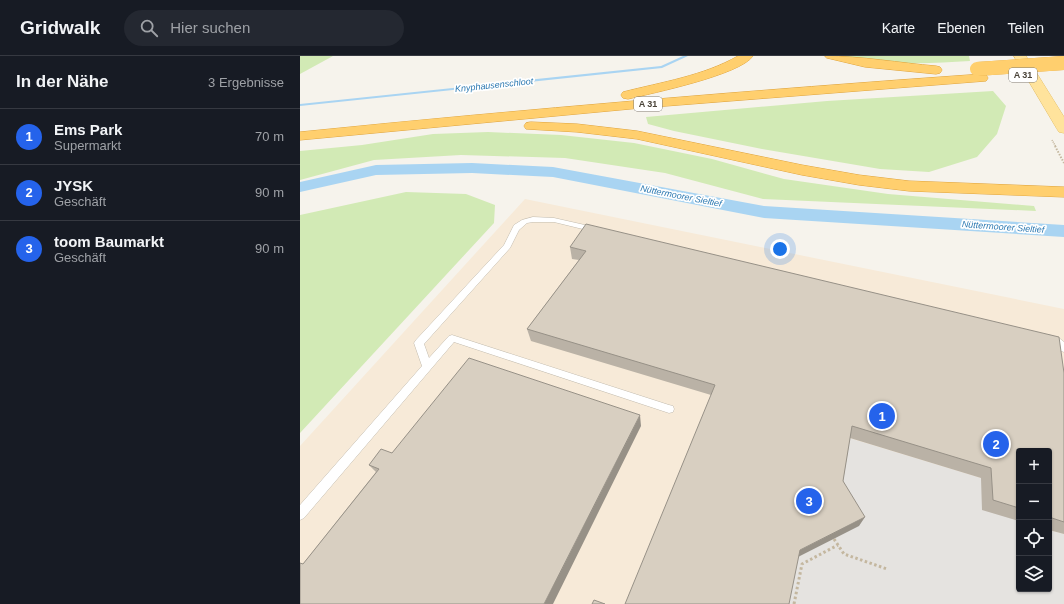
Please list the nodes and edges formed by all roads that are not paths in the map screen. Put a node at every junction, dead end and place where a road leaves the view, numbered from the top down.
1 (747, 56) edge
2 (831, 56) edge
3 (1020, 56) edge
4 (1064, 62) edge
5 (946, 71) junction
6 (1064, 72) edge
7 (980, 73) junction
8 (628, 95) junction
9 (440, 122) junction
10 (300, 125) edge
11 (1064, 129) edge
12 (300, 136) edge
13 (1064, 192) edge
14 (607, 233) edge
15 (1041, 337) edge
16 (1064, 348) edge
17 (427, 367) junction
18 (669, 409) dead end
19 (300, 514) edge

1 - 8 highway
2 - 5 highway
3 - 11 main road
4 - 7 highway, A 31, bridge
5 - 7 highway, A 31
5 - 8 highway, A 31
6 - 7 highway, A 31
7 - 9 highway, A 31
8 - 10 highway, A 31
9 - 12 highway, A 31
9 - 13 highway
14 - 17 lane
15 - 16 lane
17 - 18 lane
17 - 19 lane

